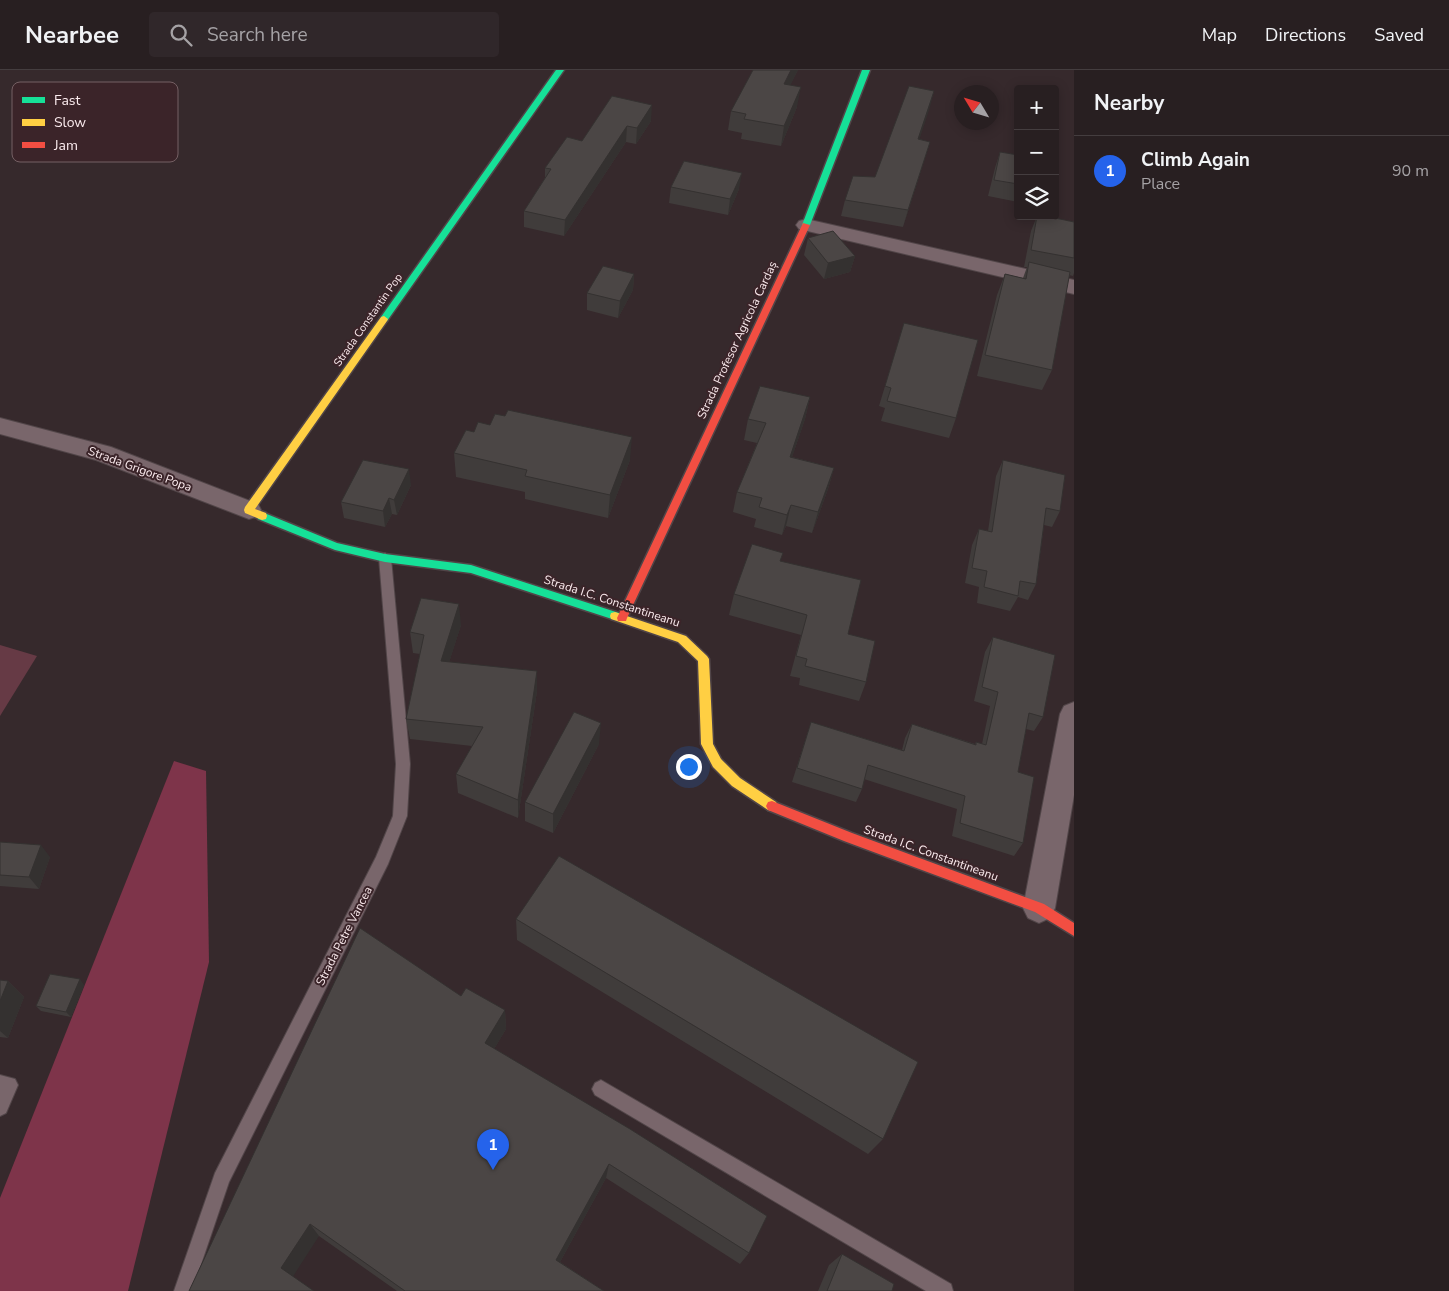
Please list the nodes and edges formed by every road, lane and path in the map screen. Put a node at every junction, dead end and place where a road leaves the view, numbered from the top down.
1 (560, 70) edge
2 (866, 70) edge
3 (806, 225) junction
4 (1074, 287) edge
5 (0, 426) edge
6 (250, 510) junction
7 (384, 558) junction
8 (622, 618) junction
9 (1074, 714) edge
10 (1039, 908) junction
11 (1074, 930) edge
12 (0, 1084) edge
13 (601, 1089) dead end
14 (0, 1107) edge
15 (183, 1291) edge
16 (944, 1291) edge

1 - 6 street, Strada Constantin Pop
2 - 3 street, Strada Profesor Agricola Cardaș
3 - 4 street
3 - 8 street, Strada Profesor Agricola Cardaș
5 - 6 street, Strada Grigore Popa
6 - 7 street, Strada I.C. Constantineanu
7 - 8 street, Strada I.C. Constantineanu
7 - 15 lane, Strada Petre Vancea
8 - 10 street, Strada I.C. Constantineanu
9 - 10 street
10 - 11 street, Strada I.C. Constantineanu
12 - 14 lane
13 - 16 lane

